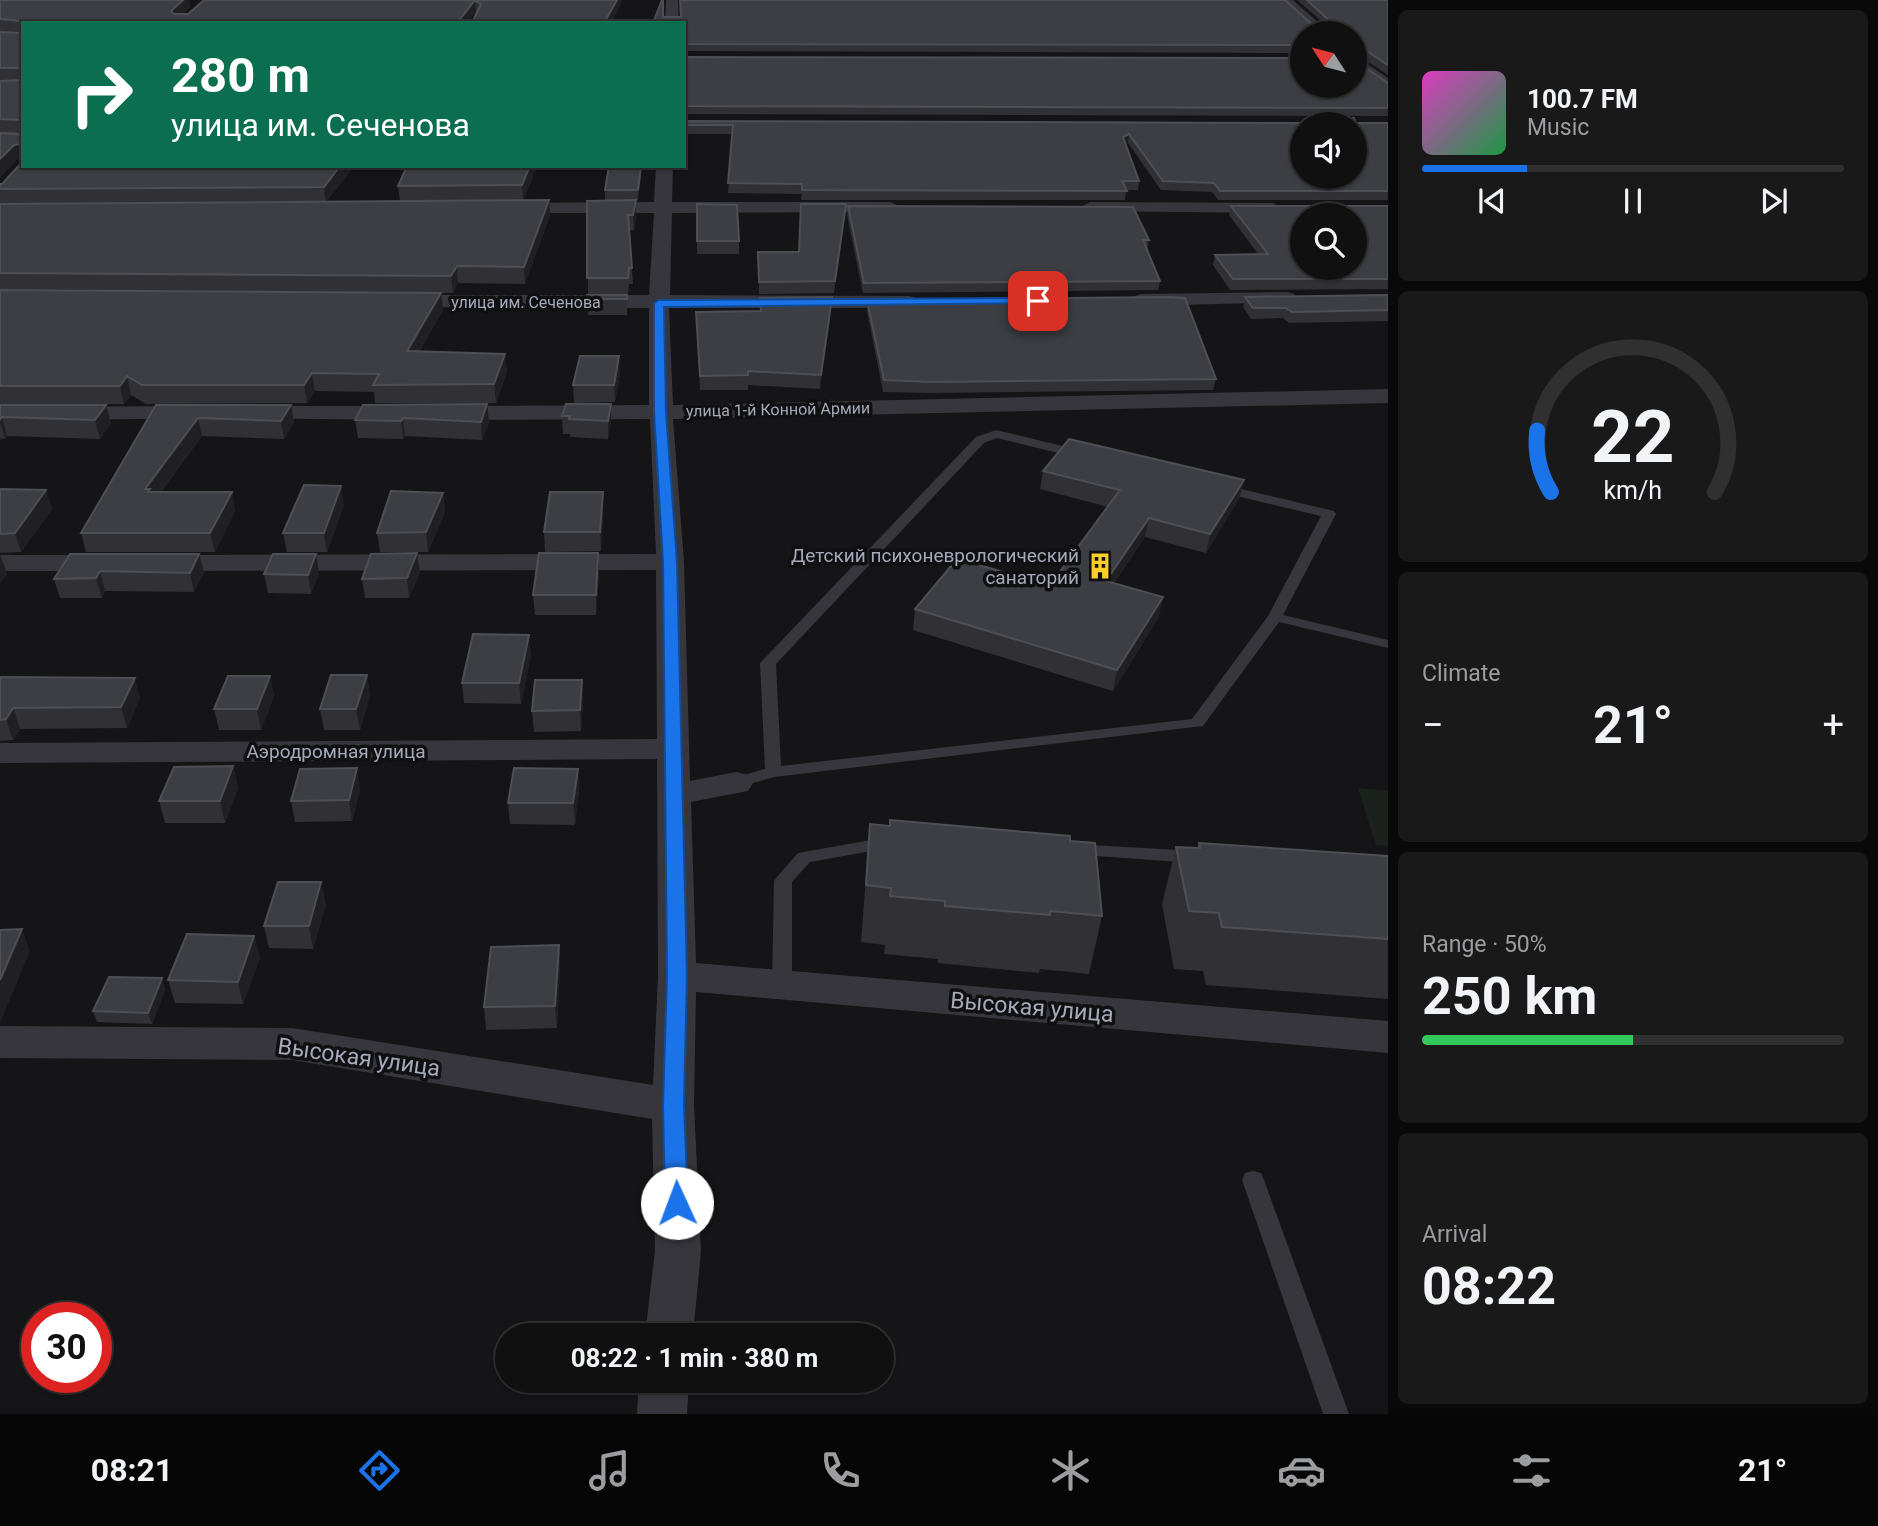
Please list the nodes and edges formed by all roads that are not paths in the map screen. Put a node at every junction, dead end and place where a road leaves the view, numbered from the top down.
1 (672, 0) edge
2 (1285, 0) edge
3 (672, 21) edge
4 (1309, 21) edge
5 (1367, 60) edge
6 (1377, 60) edge
7 (1367, 68) edge
8 (1388, 85) edge
9 (665, 168) edge
10 (662, 207) junction
11 (914, 207) edge
12 (1067, 207) edge
13 (483, 208) edge
14 (1290, 208) edge
15 (1306, 298) edge
16 (1127, 300) edge
17 (384, 301) edge
18 (935, 302) edge
19 (659, 303) junction
20 (1388, 396) edge
21 (660, 412) junction
22 (0, 414) edge
23 (1089, 457) edge
24 (1209, 485) edge
25 (670, 562) junction
26 (0, 563) edge
27 (1275, 617) junction
28 (1388, 644) edge
29 (671, 749) junction
30 (0, 753) edge
31 (773, 772) junction
32 (736, 783) joint
33 (673, 795) junction
34 (907, 839) edge
35 (1058, 849) edge
36 (1209, 858) edge
37 (677, 976) junction
38 (782, 986) junction
39 (1388, 1037) edge
40 (0, 1042) edge
41 (673, 1105) junction
42 (1253, 1181) dead end
43 (670, 1323) edge
44 (663, 1393) edge
45 (662, 1414) edge
46 (1336, 1414) edge

1 - 3 street
2 - 4 street
5 - 6 street
7 - 8 street
9 - 10 street
10 - 11 street
10 - 13 street
10 - 19 street
12 - 14 street
15 - 16 street
17 - 19 street, улица им. Сеченова
18 - 19 street, улица им. Сеченова
19 - 21 street
20 - 21 street, улица 1-й Конной Армии
21 - 22 street, улица 1-й Конной Армии
21 - 25 street
23 - 31 lane
24 - 27 lane
25 - 26 street
25 - 29 street
27 - 28 lane
27 - 31 lane
29 - 30 street, Аэродромная улица
29 - 33 street
31 - 32 lane
32 - 33 street
33 - 37 street
34 - 38 lane
35 - 36 lane
37 - 38 street, Высокая улица
37 - 41 street
38 - 39 street, Высокая улица
40 - 41 street, Высокая улица
41 - 43 street
42 - 46 lane
44 - 45 street

